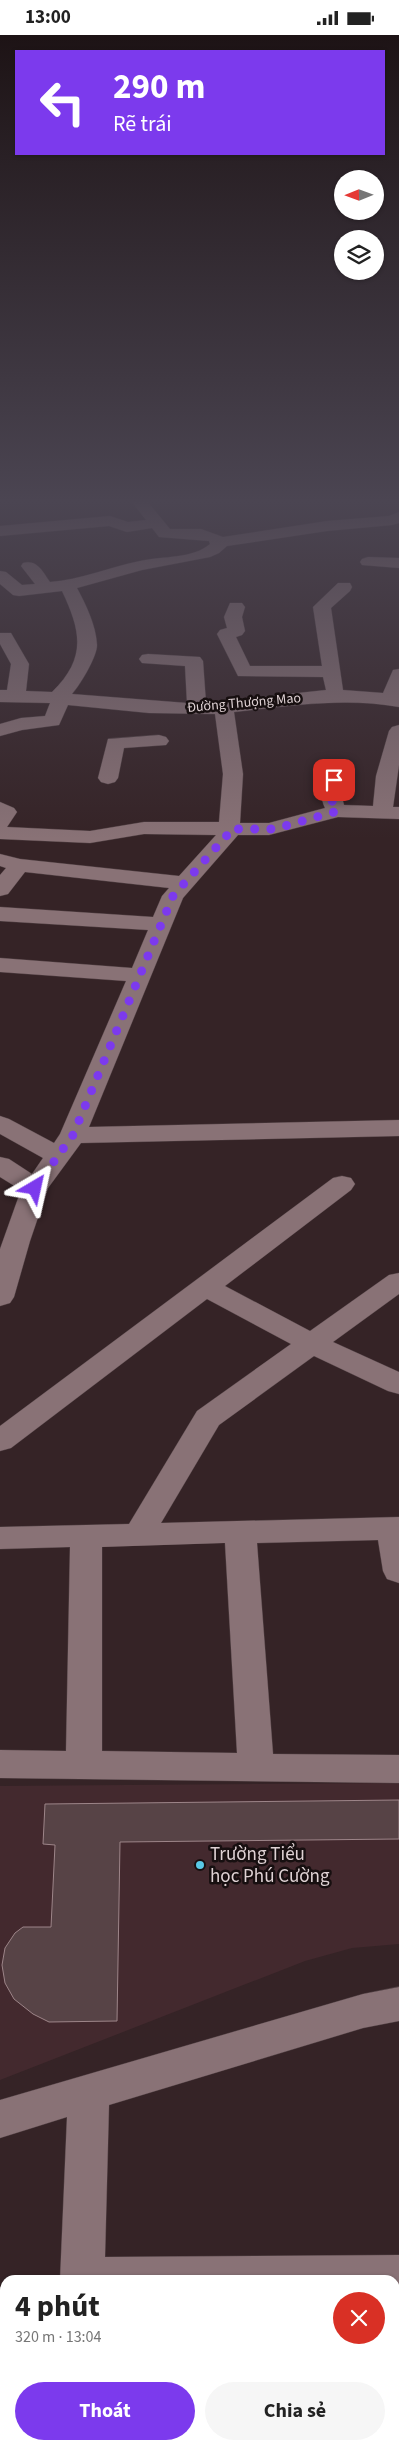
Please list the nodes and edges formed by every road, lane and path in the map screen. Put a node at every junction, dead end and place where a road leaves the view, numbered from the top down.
1 (81, 614) edge
2 (234, 614) edge
3 (323, 614) edge
4 (5, 637) dead end
5 (148, 659) dead end
6 (332, 671) junction
7 (399, 674) edge
8 (64, 693) junction
9 (8, 696) edge
10 (335, 696) junction
11 (395, 700) edge
12 (159, 707) junction
13 (224, 707) junction
14 (197, 709) junction
15 (0, 730) edge
16 (399, 731) edge
17 (108, 778) dead end
18 (334, 780) dead end
19 (0, 808) edge
20 (338, 811) junction
21 (390, 813) edge
22 (62, 814) dead end
23 (0, 823) edge
24 (230, 829) junction
25 (0, 833) edge
26 (54, 836) junction
27 (10, 862) edge
28 (184, 883) junction
29 (0, 889) edge
30 (0, 914) edge
31 (161, 924) junction
32 (0, 965) edge
33 (139, 975) junction
34 (0, 1124) edge
35 (399, 1128) edge
36 (66, 1145) junction
37 (0, 1165) edge
38 (342, 1185) dead end
39 (35, 1188) junction
40 (8, 1240) edge
41 (399, 1281) edge
42 (205, 1287) junction
43 (0, 1297) edge
44 (311, 1343) junction
45 (399, 1384) edge
46 (0, 1441) edge
47 (395, 1528) edge
48 (240, 1532) junction
49 (138, 1535) junction
50 (86, 1536) junction
51 (0, 1538) edge
52 (399, 1571) edge
53 (0, 1764) edge
54 (84, 1765) junction
55 (256, 1767) junction
56 (399, 1769) edge
57 (399, 2004) edge
58 (89, 2092) junction
59 (0, 2119) edge
60 (82, 2275) edge

1 - 8 street
2 - 6 street
3 - 6 street
4 - 9 street
5 - 14 street
6 - 10 street
7 - 11 street
8 - 9 street, Đường Thượng Mao
8 - 12 street, Đường Thượng Mao
8 - 15 street
10 - 11 street, Đường Thượng Mao
10 - 13 street, Đường Thượng Mao
12 - 14 street, Đường Thượng Mao
12 - 17 street
13 - 14 street, Đường Thượng Mao
13 - 24 street
16 - 21 street
18 - 20 street
19 - 23 street
20 - 21 street
20 - 24 street
22 - 26 street
24 - 26 street
24 - 28 street
25 - 26 street
27 - 28 street
27 - 29 street
28 - 31 street
30 - 31 street
31 - 33 street
32 - 33 street
33 - 36 street
34 - 36 street
35 - 36 street
36 - 39 street
37 - 39 street
38 - 42 street
39 - 40 street
40 - 43 street
41 - 44 street
42 - 44 street
42 - 46 street
44 - 45 street
44 - 49 street
47 - 48 street
47 - 52 street
48 - 49 street
48 - 55 street
49 - 50 street
50 - 51 street
50 - 54 street
53 - 54 street
54 - 55 street
55 - 56 street
57 - 58 street
58 - 59 street
58 - 60 street

